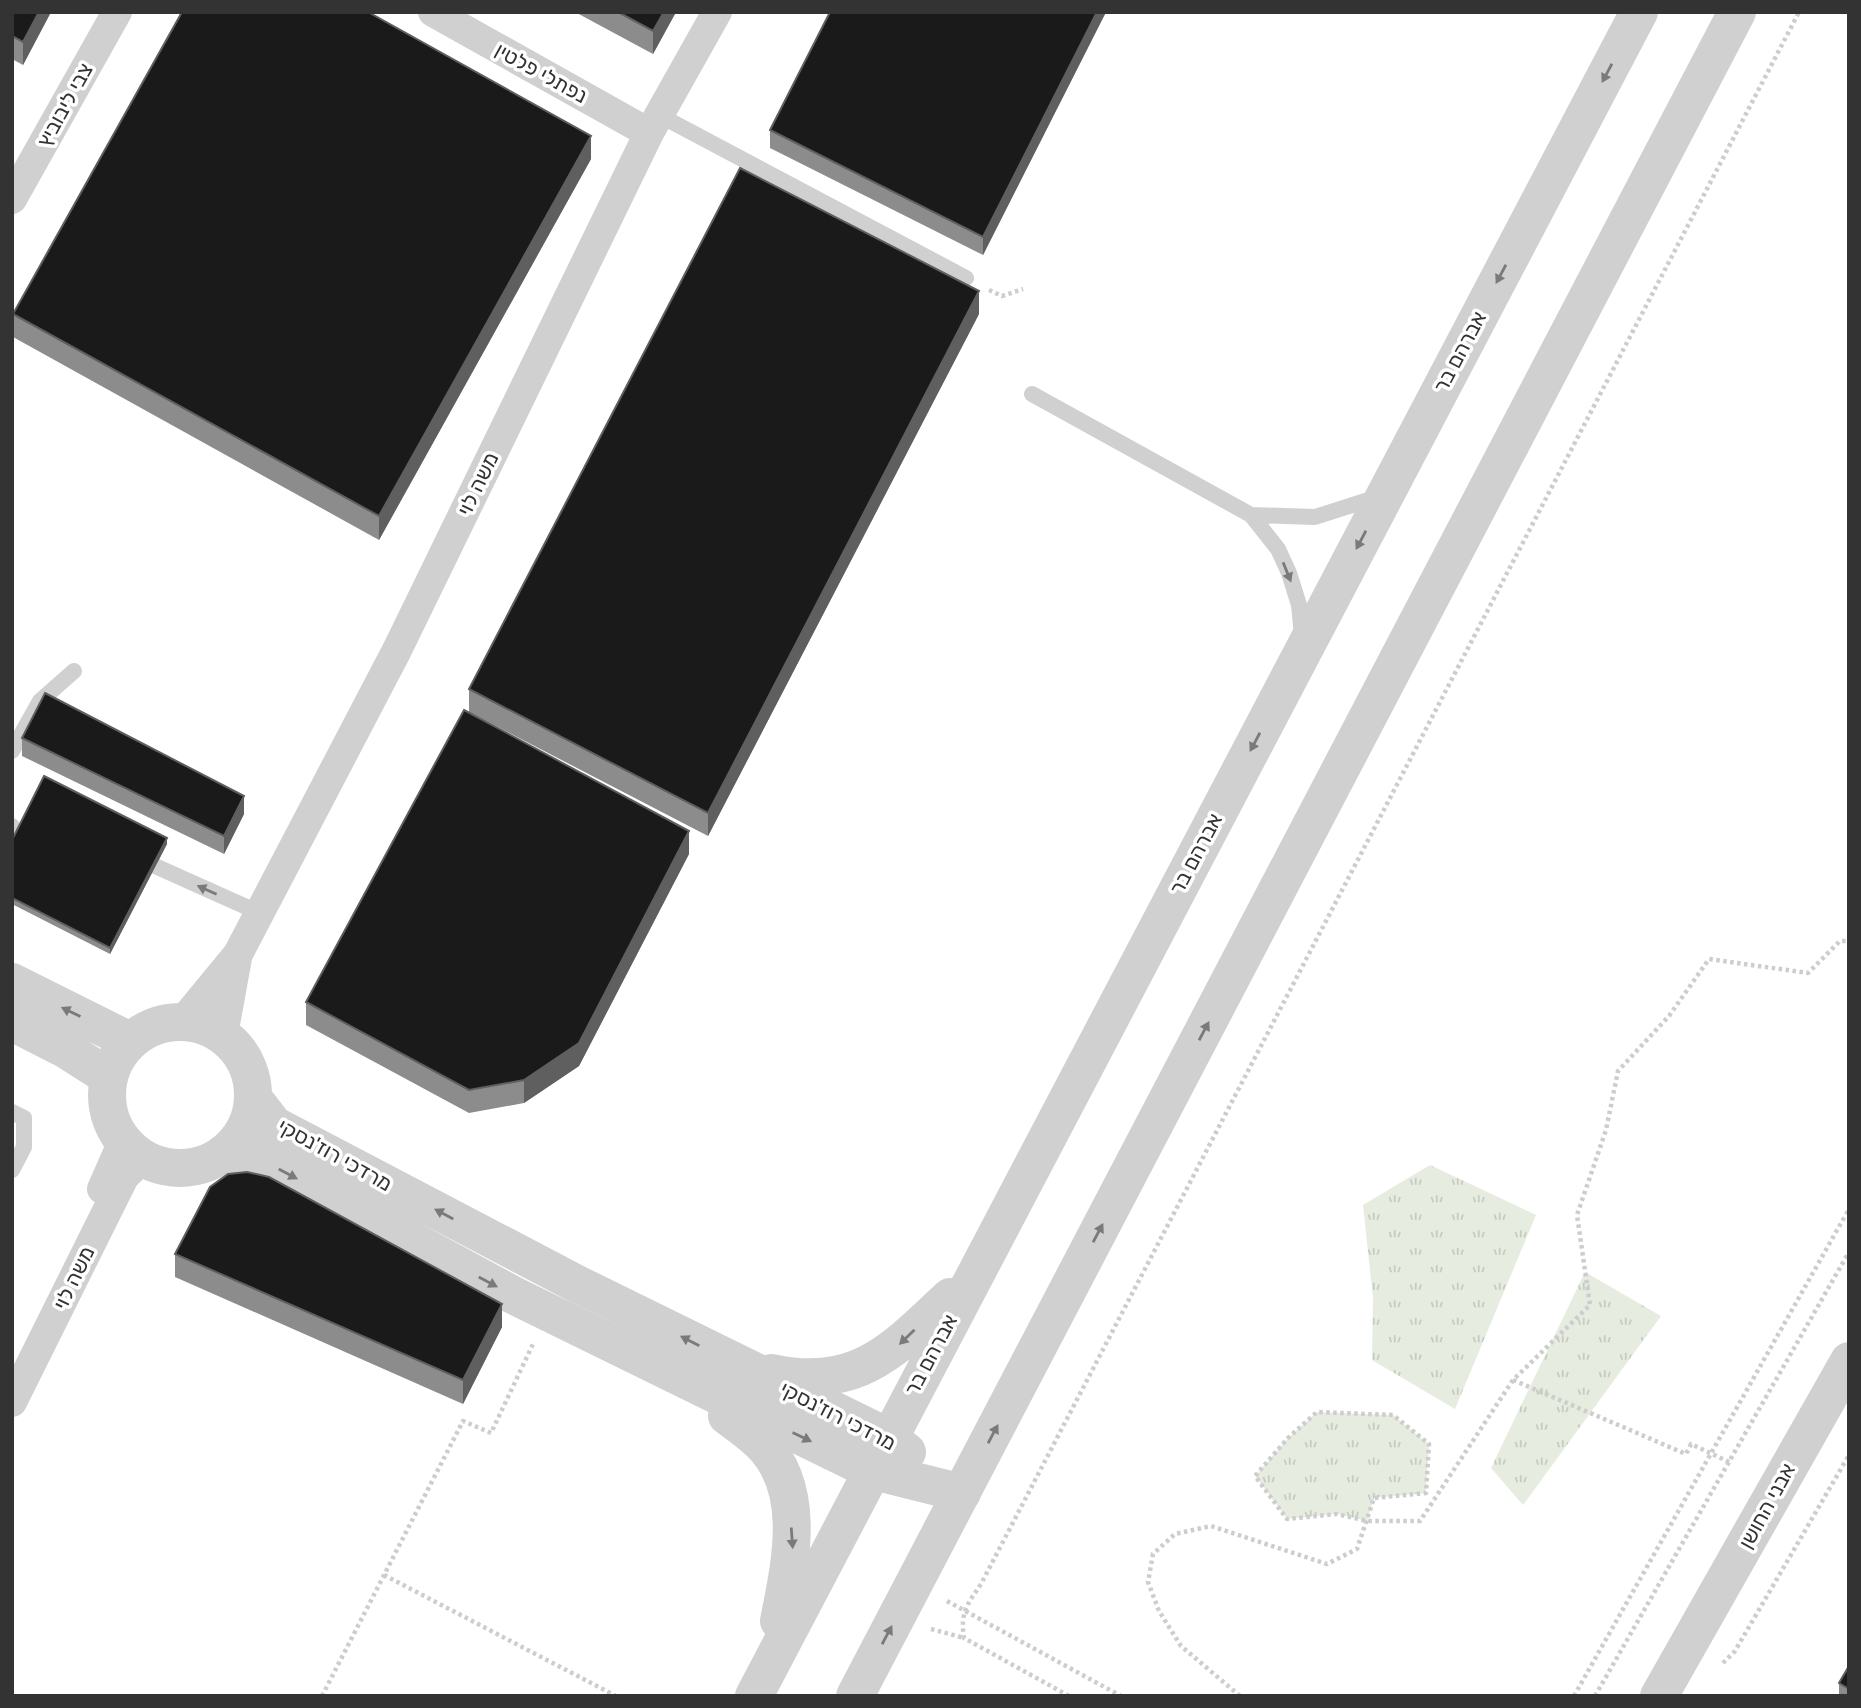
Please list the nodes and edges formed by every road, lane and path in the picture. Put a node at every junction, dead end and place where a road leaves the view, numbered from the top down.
1 (117, 12) edge
2 (433, 12) edge
3 (717, 12) edge
4 (1639, 12) edge
5 (1737, 12) edge
6 (1799, 12) edge
7 (654, 124) junction
8 (12, 199) edge
9 (966, 278) joint
10 (1023, 289) dead end
11 (1032, 394) dead end
12 (1405, 457) junction
13 (1251, 515) junction
14 (1299, 659) junction
15 (74, 671) dead end
16 (12, 751) edge
17 (155, 866) edge
18 (260, 913) junction
19 (1849, 940) edge
20 (238, 954) junction
21 (12, 982) edge
22 (12, 1022) edge
23 (182, 1022) junction
24 (222, 1035) junction
25 (130, 1041) junction
26 (109, 1077) junction
27 (253, 1098) junction
28 (12, 1112) edge
29 (133, 1149) junction
30 (225, 1153) junction
31 (12, 1170) edge
32 (1849, 1209) edge
33 (1849, 1251) edge
34 (974, 1273) junction
35 (548, 1312) junction
36 (12, 1360) edge
37 (1849, 1361) edge
38 (740, 1366) junction
39 (673, 1373) junction
40 (1513, 1380) junction
41 (12, 1402) edge
42 (1711, 1453) junction
43 (879, 1454) junction
44 (1849, 1455) edge
45 (1729, 1462) junction
46 (962, 1493) junction
47 (1367, 1521) junction
48 (384, 1575) junction
49 (915, 1583) junction
50 (964, 1610) junction
51 (929, 1629) dead end
52 (964, 1638) junction
53 (1685, 1651) junction
54 (1721, 1665) dead end
55 (762, 1679) edge
56 (322, 1696) edge
57 (616, 1696) edge
58 (855, 1696) edge
59 (1069, 1696) edge
60 (1121, 1696) edge
61 (1240, 1696) edge
62 (1574, 1696) edge
63 (1595, 1696) edge
64 (1659, 1696) edge
65 (1676, 1696) edge

1 - 8 street, צבי ליבוביץ
2 - 7 street, נפתלי פלטין
3 - 7 street, משה לוי
4 -> 12 street, אברהם בר
46 -> 5 street
6 - 50 path
7 - 9 lane
7 - 18 street, משה לוי
9 - 10 path
11 - 13 lane
12 - 13 lane
12 -> 14 street, אברהם בר
13 -> 14 lane
14 -> 34 street, אברהם בר
15 - 16 lane
18 -> 17 lane
18 - 20 street, משה לוי
19 - 40 path
20 - 23 street, משה לוי
20 - 24 street, משה לוי
25 -> 21 street
22 - 26 street
23 - 24 street
23 - 25 street
24 - 27 street
25 - 26 street
26 - 29 street
27 - 30 street
38 -> 27 street, מרדכי רוז'נסקי
28 - 31 lane
29 - 30 street
29 - 36 street, משה לוי
29 - 41 street, משה לוי
30 -> 35 street, מרדכי רוז'נסקי
32 - 42 path
33 - 45 path
34 -> 38 street
34 - 43 street, אברהם בר
35 - 39 street, מרדכי רוז'נסקי
35 - 48 path
37 - 53 street, אבני החושן
38 - 43 street, מרדכי רוז'נסקי
39 -> 43 street, מרדכי רוז'נסקי
39 -> 55 street
40 - 42 path
40 - 47 path
42 - 45 path
42 - 62 path
43 - 46 street, מרדכי רוז'נסקי
43 - 55 street, אברהם בר
44 - 54 path
45 - 63 path
46 - 49 street
47 - 47 path
47 - 61 path
48 - 56 path
48 - 57 path
49 - 50 path
58 -> 49 street
50 - 52 path
50 - 60 path
51 - 52 path
52 - 59 path
53 - 64 street, אבני החושן
53 - 65 street, אבני החושן

